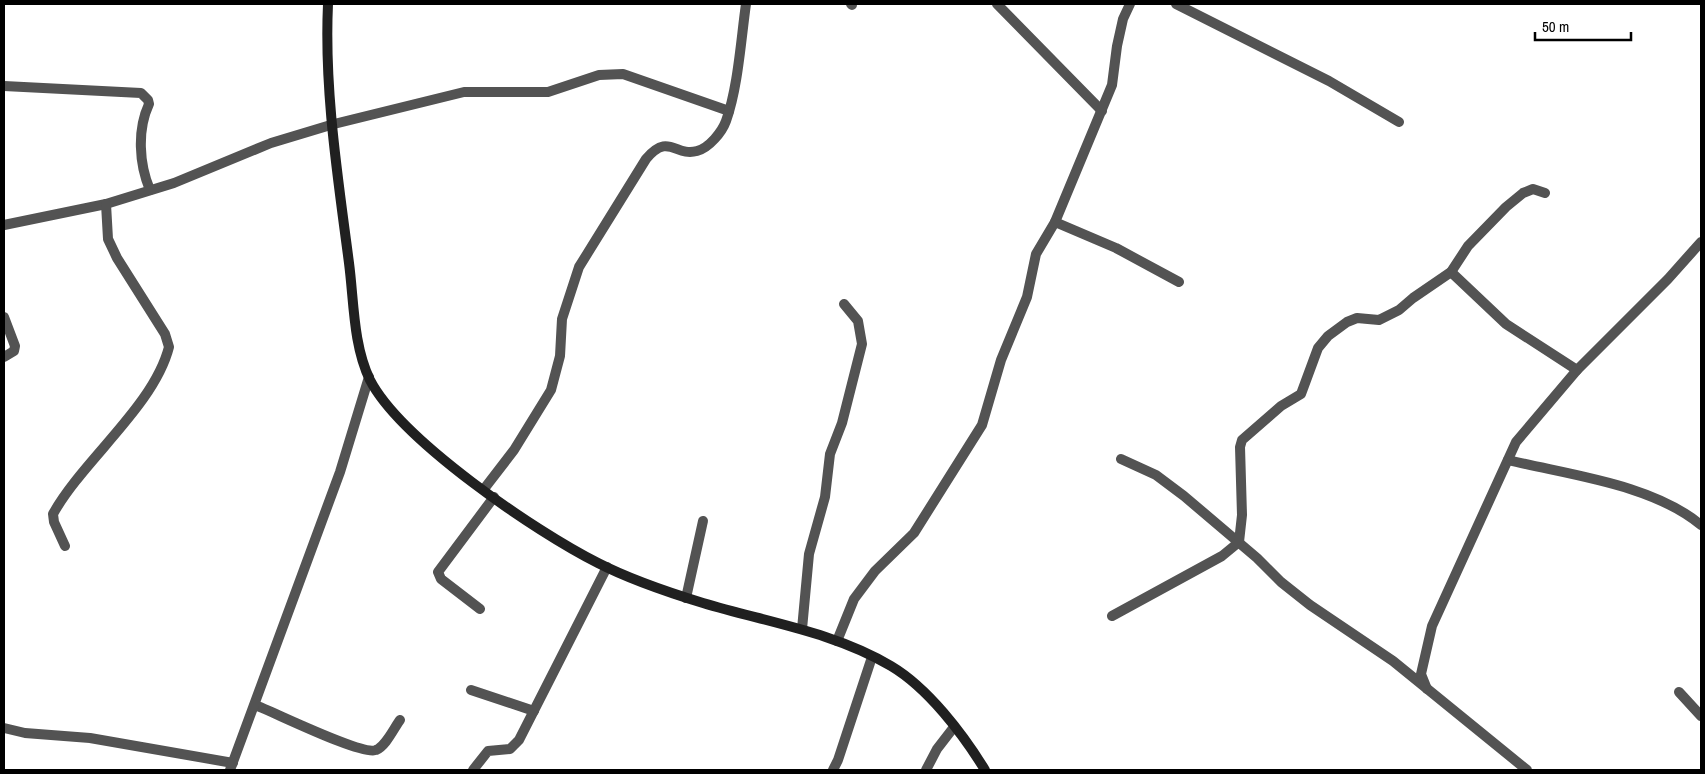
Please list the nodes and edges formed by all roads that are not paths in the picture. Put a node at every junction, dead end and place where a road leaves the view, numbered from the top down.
1 (328, 4) edge
2 (746, 4) edge
3 (997, 4) edge
4 (1130, 4) edge
5 (1176, 4) edge
6 (4, 86) edge
7 (728, 111) junction
8 (1102, 111) junction
9 (1399, 122) dead end
10 (334, 124) junction
11 (150, 190) junction
12 (1545, 193) dead end
13 (106, 204) junction
14 (1055, 222) junction
15 (4, 226) edge
16 (1701, 242) edge
17 (1450, 272) junction
18 (1179, 282) dead end
19 (844, 304) dead end
20 (4, 317) edge
21 (4, 357) edge
22 (1577, 370) junction
23 (369, 378) junction
24 (1121, 459) dead end
25 (1508, 460) junction
26 (484, 490) junction
27 (494, 497) junction
28 (703, 521) dead end
29 (1701, 525) edge
30 (1239, 542) junction
31 (65, 546) dead end
32 (607, 567) junction
33 (686, 598) junction
34 (480, 609) dead end
35 (1112, 616) dead end
36 (802, 629) junction
37 (837, 641) junction
38 (872, 657) junction
39 (1426, 689) junction
40 (471, 690) dead end
41 (1679, 692) dead end
42 (255, 704) junction
43 (534, 711) junction
44 (1701, 716) edge
45 (400, 720) dead end
46 (954, 727) junction
47 (4, 728) edge
48 (232, 767) edge
49 (473, 770) edge
50 (833, 770) edge
51 (926, 770) edge
52 (985, 770) edge
53 (1527, 770) edge

1 - 10 street
2 - 7 street
3 - 8 street
4 - 8 street
5 - 9 street
6 - 11 street
7 - 10 street
7 - 26 street
8 - 14 street
10 - 11 street
10 - 23 street
11 - 13 street
12 - 17 street
13 - 15 street
13 - 31 street
14 - 18 street
14 - 37 street
16 - 22 street
17 - 22 street
17 - 30 street
19 - 36 street
20 - 21 street
22 - 25 street
23 - 26 street
23 - 42 street
24 - 30 street
25 - 29 street
25 - 39 street
26 - 27 street
27 - 32 street
27 - 34 street
28 - 33 street
30 - 35 street
30 - 39 street
32 - 33 street
32 - 43 street
33 - 36 street
36 - 37 street
37 - 38 street
38 - 46 street
38 - 50 street
39 - 53 street
40 - 43 street
41 - 44 street
42 - 45 street
42 - 48 street
43 - 49 street
46 - 51 street
46 - 52 street
47 - 48 street

